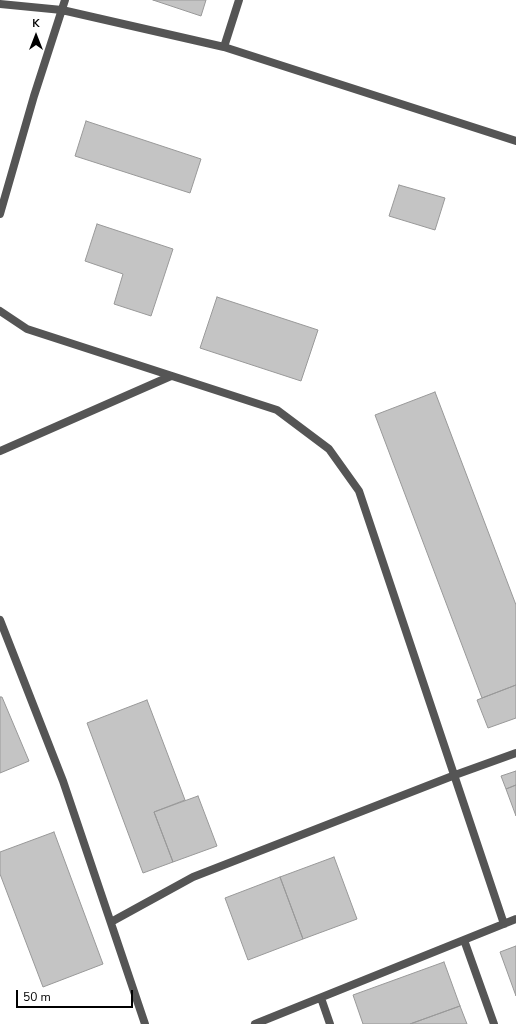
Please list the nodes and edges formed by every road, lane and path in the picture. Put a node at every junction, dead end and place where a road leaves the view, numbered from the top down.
1 (65, 0) edge
2 (239, 0) edge
3 (0, 4) edge
4 (62, 10) junction
5 (224, 47) junction
6 (516, 141) edge
7 (0, 214) edge
8 (0, 310) edge
9 (171, 376) junction
10 (0, 451) edge
11 (0, 620) edge
12 (516, 753) edge
13 (455, 775) junction
14 (516, 919) edge
15 (111, 922) junction
16 (504, 924) junction
17 (464, 940) junction
18 (321, 998) junction
19 (145, 1024) edge
20 (255, 1024) edge
21 (330, 1024) edge
22 (494, 1024) edge

1 - 4 street
2 - 5 street
3 - 4 street
4 - 5 street
4 - 7 street
5 - 6 street
8 - 9 street
9 - 10 street
9 - 13 street
11 - 15 street
12 - 13 street
13 - 15 street
13 - 16 street
14 - 16 street
15 - 19 street
16 - 17 street
17 - 18 street
17 - 22 street
18 - 20 street
18 - 21 street

